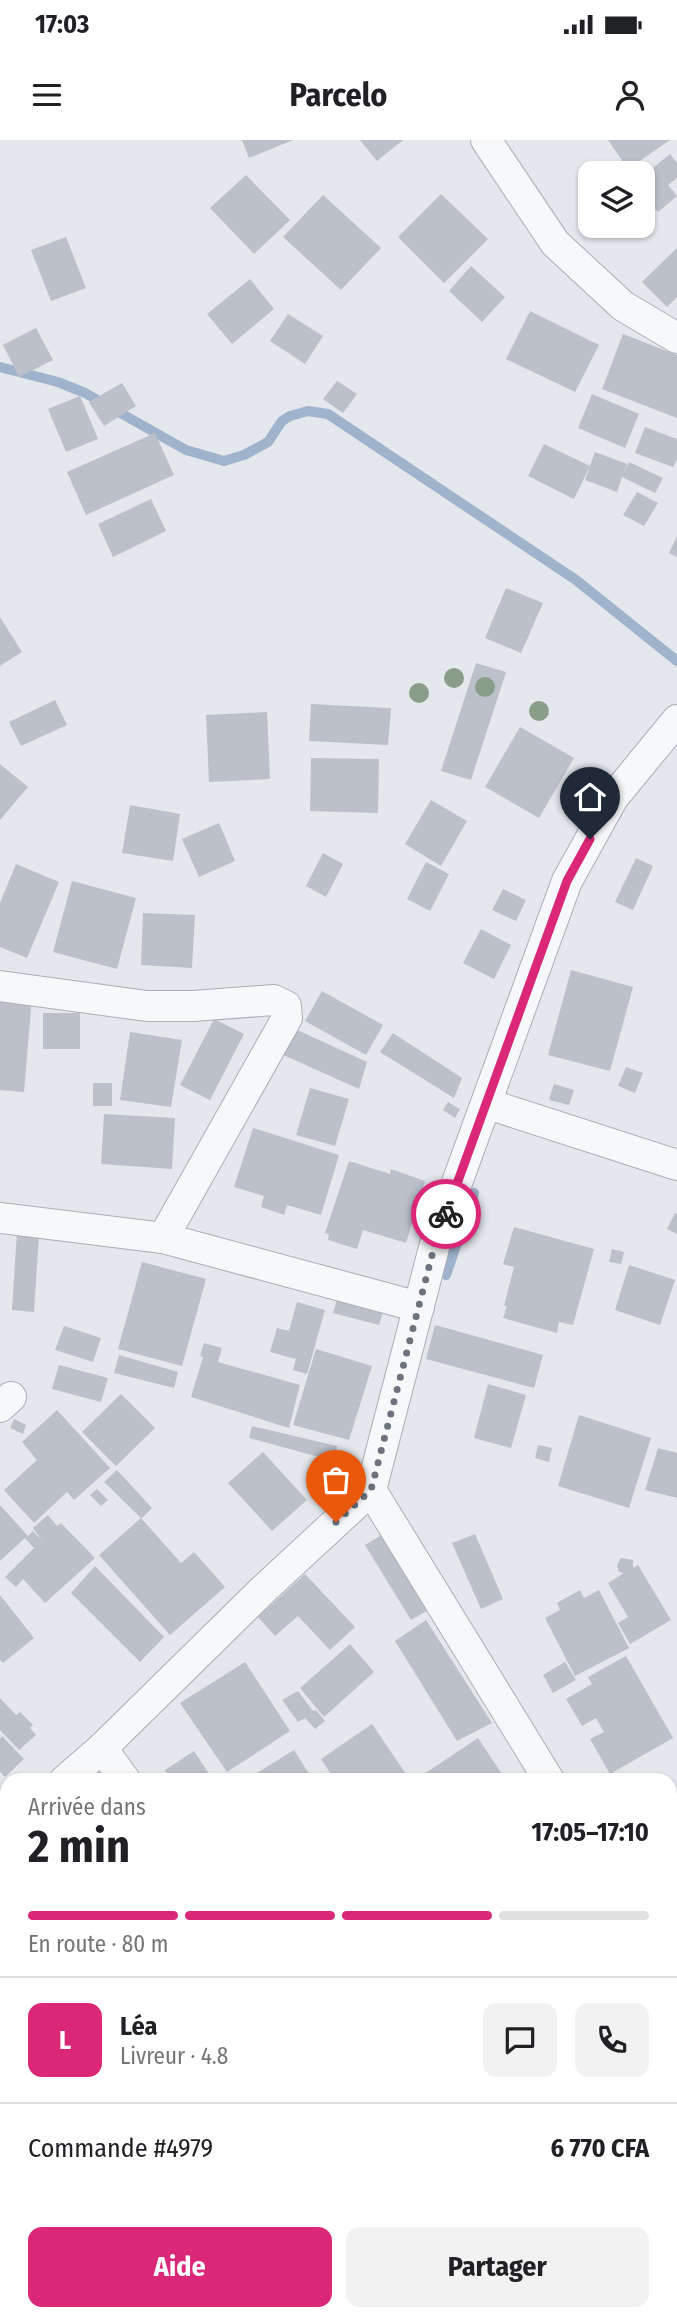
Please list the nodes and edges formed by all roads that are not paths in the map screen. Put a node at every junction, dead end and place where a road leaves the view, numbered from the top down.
1 (486, 140) edge
2 (677, 338) edge
3 (677, 720) edge
4 (0, 986) edge
5 (488, 1104) junction
6 (677, 1165) edge
7 (0, 1218) edge
8 (163, 1238) junction
9 (419, 1307) junction
10 (371, 1490) junction
11 (102, 1748) junction
12 (73, 1773) edge
13 (120, 1773) edge
14 (545, 1773) edge

1 - 2 street
3 - 5 street
4 - 8 street
5 - 6 street
5 - 9 street
7 - 8 street
8 - 9 street
9 - 10 street
10 - 11 street
10 - 14 street
11 - 12 street
11 - 13 street

